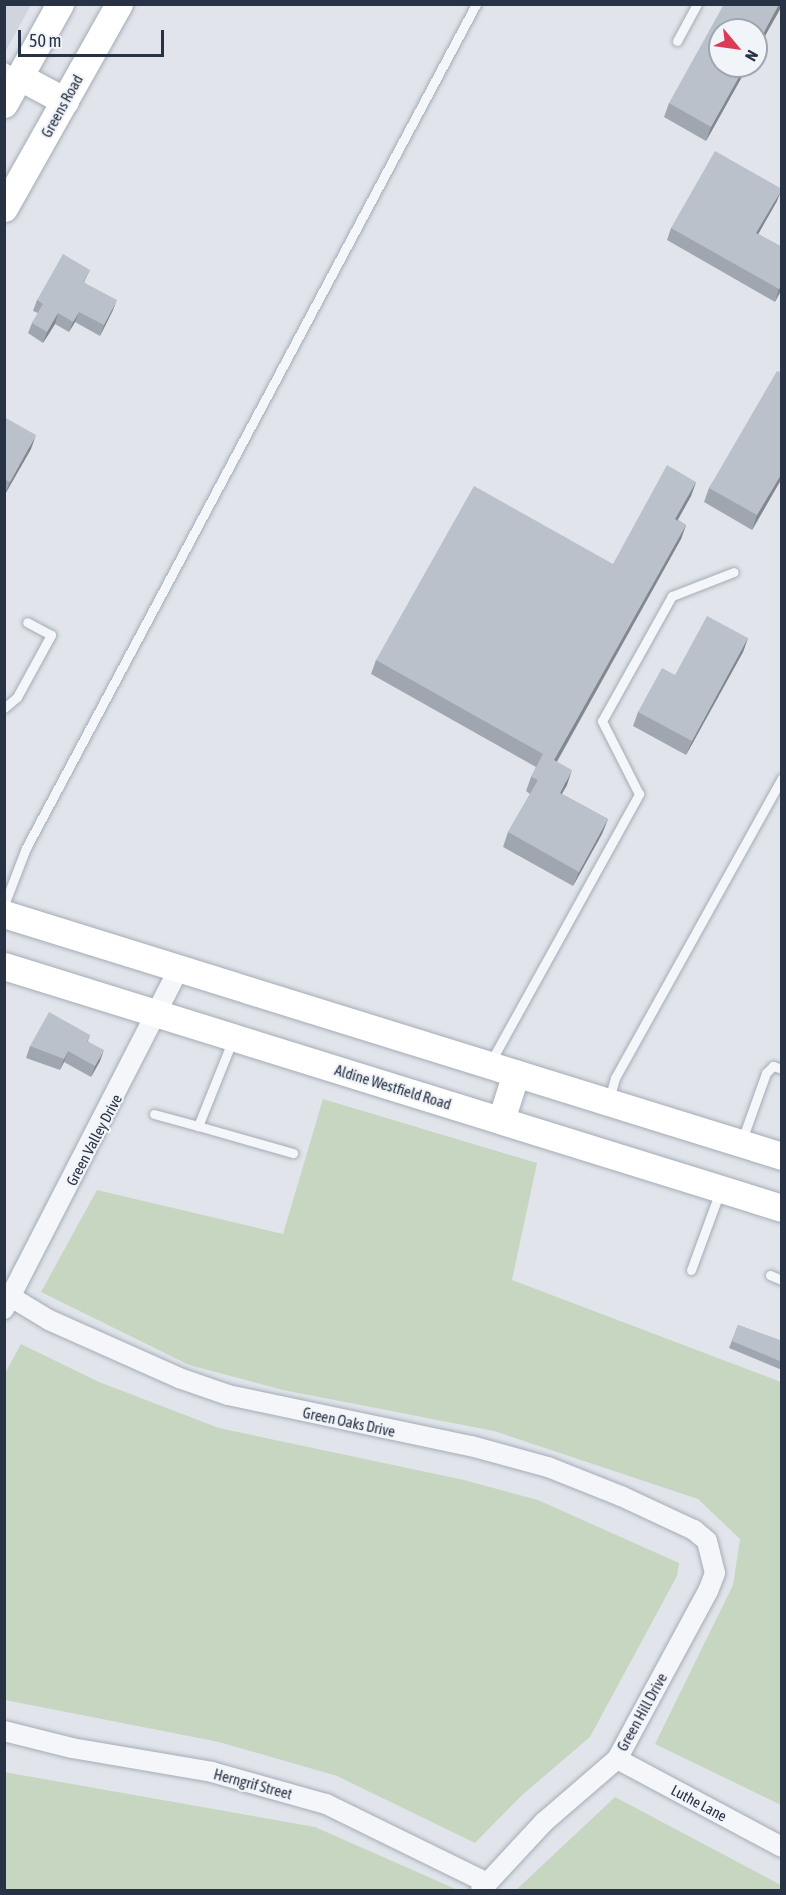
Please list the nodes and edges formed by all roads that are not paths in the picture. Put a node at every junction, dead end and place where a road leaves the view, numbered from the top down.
1 (60, 4) edge
2 (119, 4) edge
3 (476, 4) edge
4 (697, 4) edge
5 (677, 41) dead end
6 (12, 72) edge
7 (65, 101) junction
8 (4, 104) edge
9 (4, 208) edge
10 (734, 572) dead end
11 (27, 622) dead end
12 (4, 708) edge
13 (782, 778) edge
14 (4, 905) edge
15 (4, 914) edge
16 (4, 966) edge
17 (179, 969) junction
18 (158, 1017) junction
19 (232, 1039) junction
20 (489, 1065) junction
21 (782, 1069) edge
22 (516, 1073) junction
23 (608, 1102) junction
24 (154, 1114) dead end
25 (501, 1120) junction
26 (198, 1126) junction
27 (741, 1143) junction
28 (293, 1153) dead end
29 (782, 1156) edge
30 (721, 1189) junction
31 (782, 1208) edge
32 (691, 1270) dead end
33 (770, 1275) dead end
34 (782, 1280) edge
35 (8, 1303) edge
36 (694, 1530) joint
37 (4, 1731) edge
38 (617, 1759) junction
39 (782, 1847) edge
40 (483, 1886) edge

1 - 6 main road
2 - 7 main road, Greens Road
3 - 14 lane
4 - 5 lane
6 - 7 main road
6 - 8 main road
7 - 9 main road, Greens Road
10 - 20 lane
11 - 12 lane
13 - 23 lane
15 - 17 main road
16 - 18 main road, Aldine Westfield Road
17 - 18 street, Green Valley Drive
17 - 20 main road
18 - 19 main road, Aldine Westfield Road
18 - 35 street, Green Valley Drive
19 - 25 main road, Aldine Westfield Road
19 - 26 lane
20 - 22 main road
21 - 27 lane
22 - 23 main road
22 - 25 main road
23 - 27 main road
24 - 26 lane
25 - 30 main road, Aldine Westfield Road
26 - 28 lane
27 - 29 main road
30 - 31 main road, Aldine Westfield Road
30 - 32 lane
33 - 34 lane
35 - 36 street, Green Oaks Drive
36 - 38 street, Green Hill Drive
37 - 40 street, Herngrif Street
38 - 39 street, Luthe Lane
38 - 40 street, Green Hill Drive

